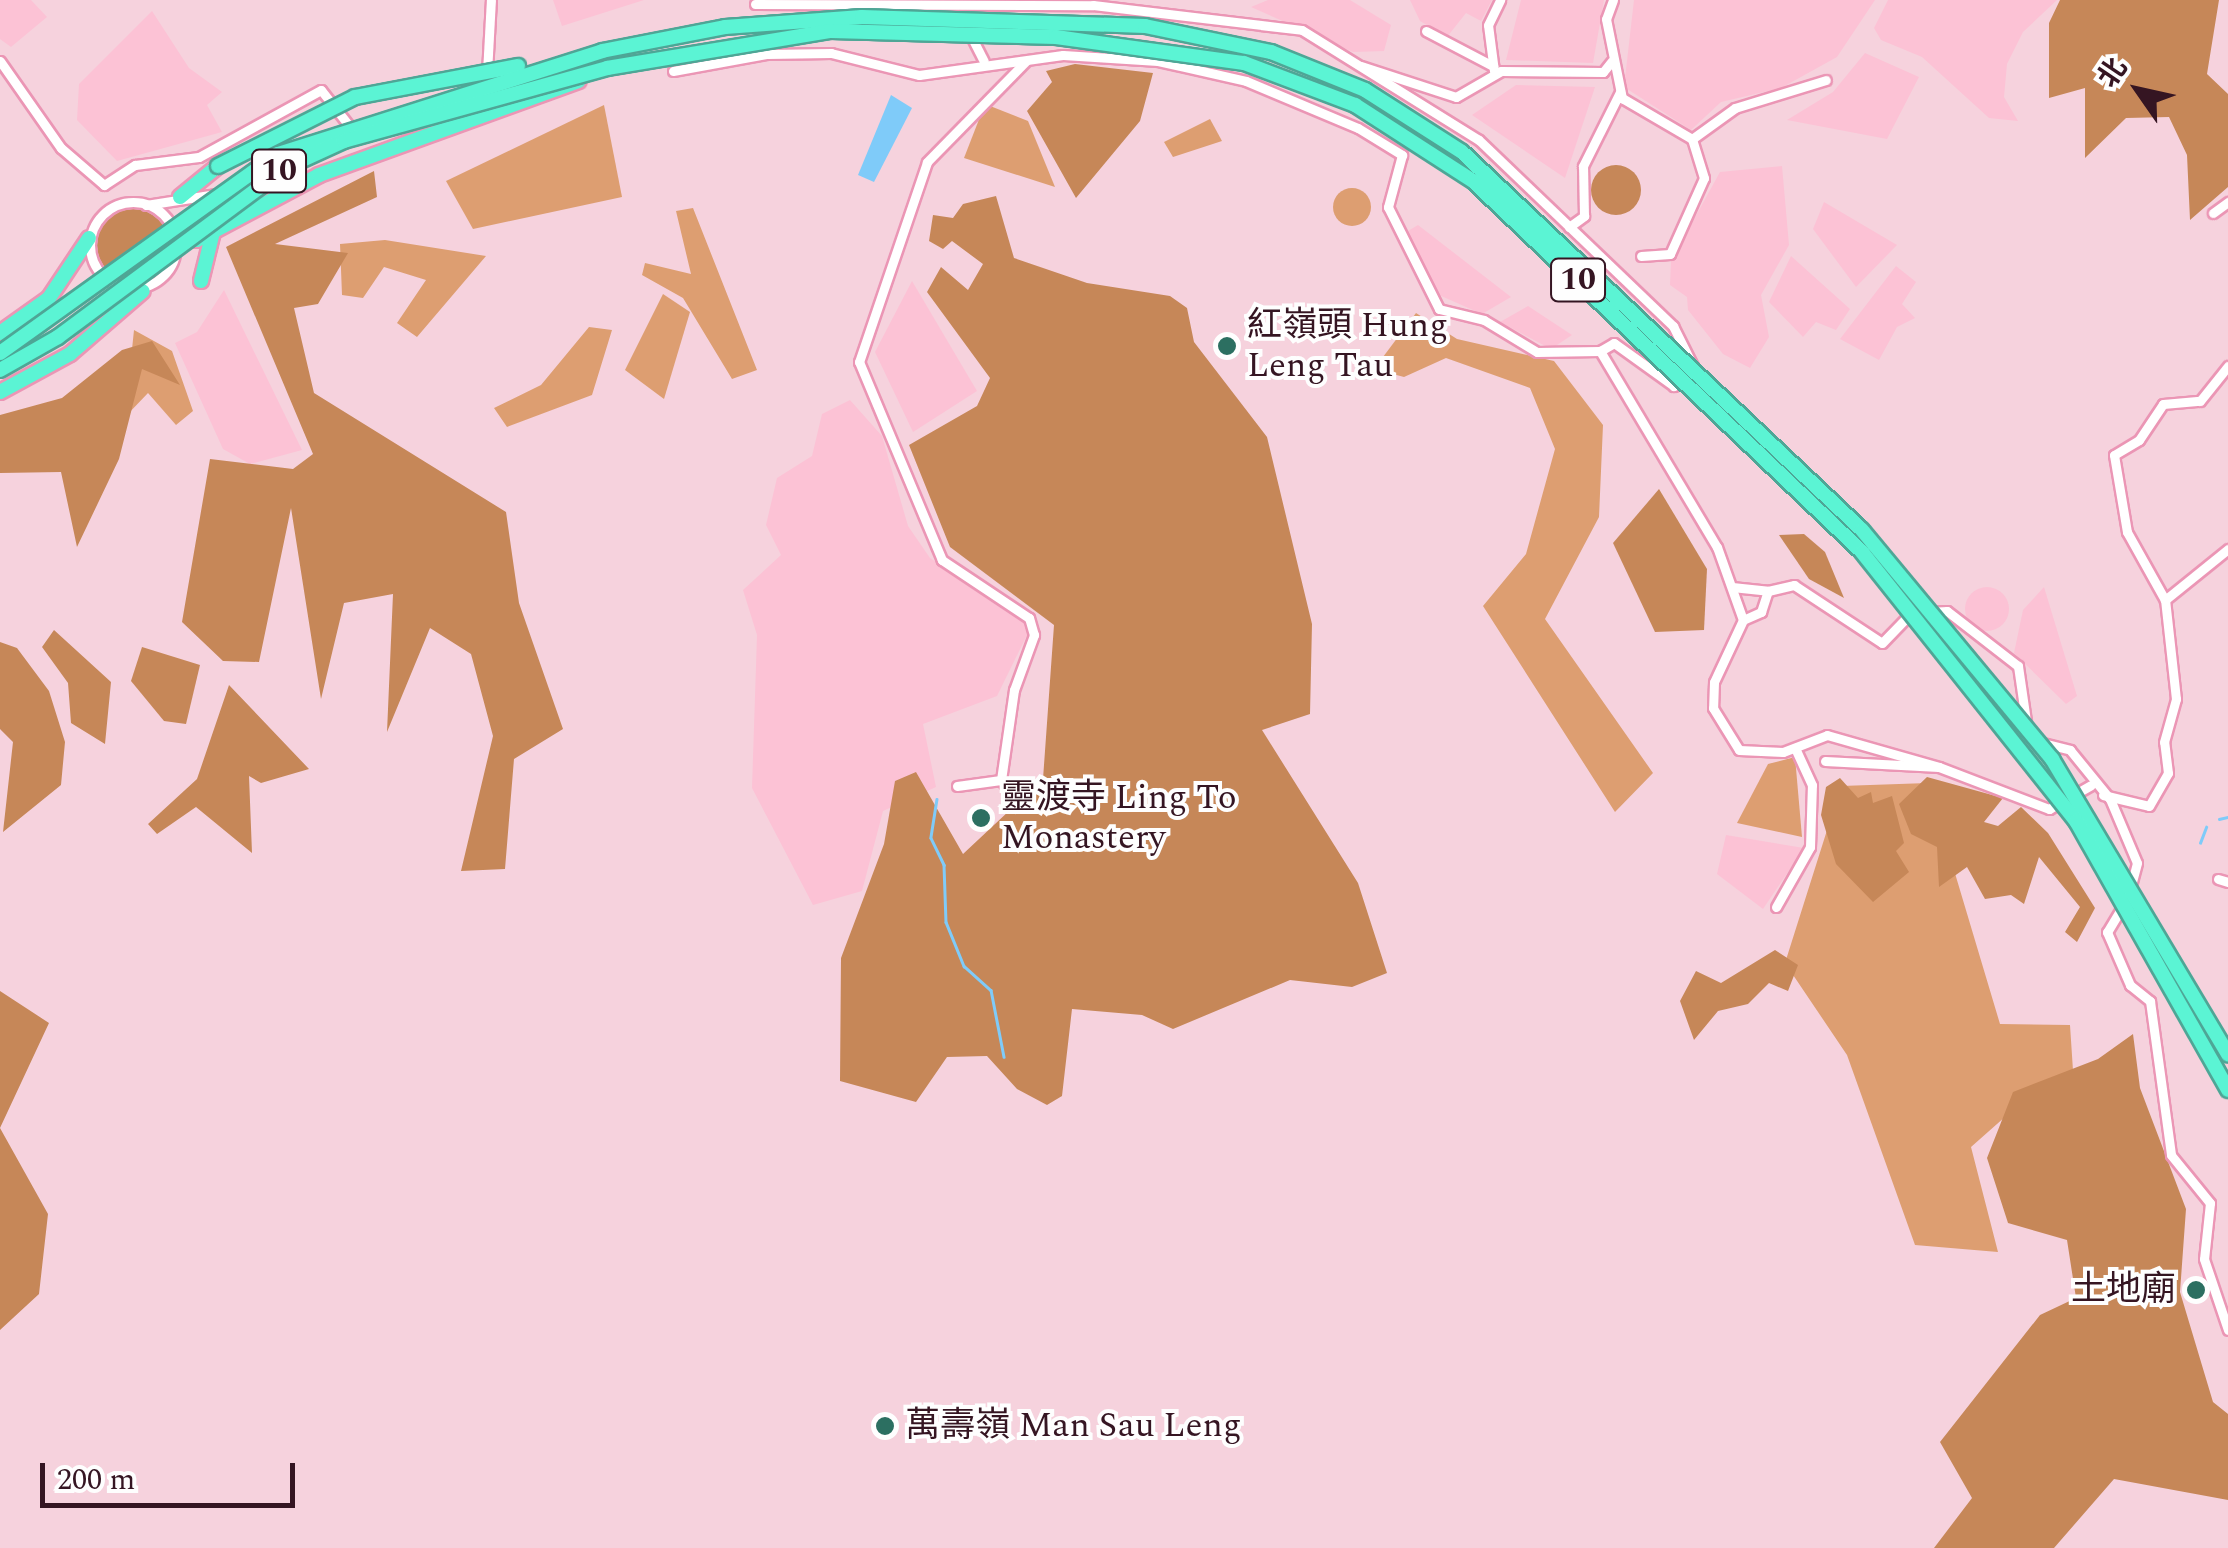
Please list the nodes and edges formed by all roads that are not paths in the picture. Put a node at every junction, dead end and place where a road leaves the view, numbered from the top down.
1 (491, 0) edge
2 (1500, 0) edge
3 (1612, 0) edge
4 (756, 4) dead end
5 (975, 6) junction
6 (1426, 31) dead end
7 (602, 50) junction
8 (1026, 60) junction
9 (0, 61) edge
10 (984, 61) junction
11 (1612, 61) junction
12 (1361, 66) junction
13 (606, 68) junction
14 (1494, 70) junction
15 (673, 71) dead end
16 (1826, 80) dead end
17 (1620, 92) junction
18 (350, 128) junction
19 (1692, 138) junction
20 (240, 188) junction
21 (180, 198) junction
22 (2228, 202) edge
23 (146, 206) junction
24 (2213, 214) dead end
25 (1569, 227) junction
26 (213, 231) junction
27 (89, 238) junction
28 (197, 240) junction
29 (178, 252) junction
30 (1641, 256) dead end
31 (202, 282) dead end
32 (143, 291) junction
33 (0, 332) edge
34 (1600, 350) junction
35 (0, 352) edge
36 (2228, 366) edge
37 (0, 370) edge
38 (0, 392) edge
39 (2228, 549) edge
40 (1732, 586) junction
41 (1768, 591) junction
42 (2165, 600) junction
43 (1743, 620) junction
44 (1795, 748) junction
45 (1825, 761) dead end
46 (1939, 767) junction
47 (1002, 780) junction
48 (2091, 785) junction
49 (957, 786) dead end
50 (2104, 794) junction
51 (1015, 797) dead end
52 (1776, 906) dead end
53 (2228, 1054) edge
54 (2228, 1090) edge
55 (2228, 1330) edge

1 - 18 street
2 - 14 street
3 - 11 street
4 - 5 street
5 - 10 street
5 - 12 street
6 - 14 street
7 - 21 highway, bridge
7 - 35 highway, 10, bridge
7 - 53 highway, 10, bridge
8 - 10 street
8 - 34 street
8 - 47 street
9 - 18 street
10 - 15 street
11 - 14 street
11 - 17 street
12 - 14 street
12 - 25 street
13 - 26 highway, bridge
13 - 37 highway, 10, bridge
13 - 54 highway, 10, bridge
16 - 19 street
17 - 19 street
17 - 25 street
18 - 20 street
19 - 30 street
20 - 21 street
20 - 28 street
21 - 23 street
22 - 24 street
23 - 27 street
23 - 29 street
25 - 34 street
26 - 28 highway
26 - 31 highway
27 - 32 street
27 - 33 highway
28 - 29 street
29 - 32 street
32 - 38 highway
34 - 40 street
36 - 42 street
39 - 42 street
40 - 41 street
40 - 43 street
41 - 43 street
41 - 48 street
42 - 50 street
43 - 44 street
44 - 46 street
44 - 52 street
45 - 46 street
46 - 48 street
47 - 49 street
47 - 51 street
48 - 50 street
50 - 55 street

